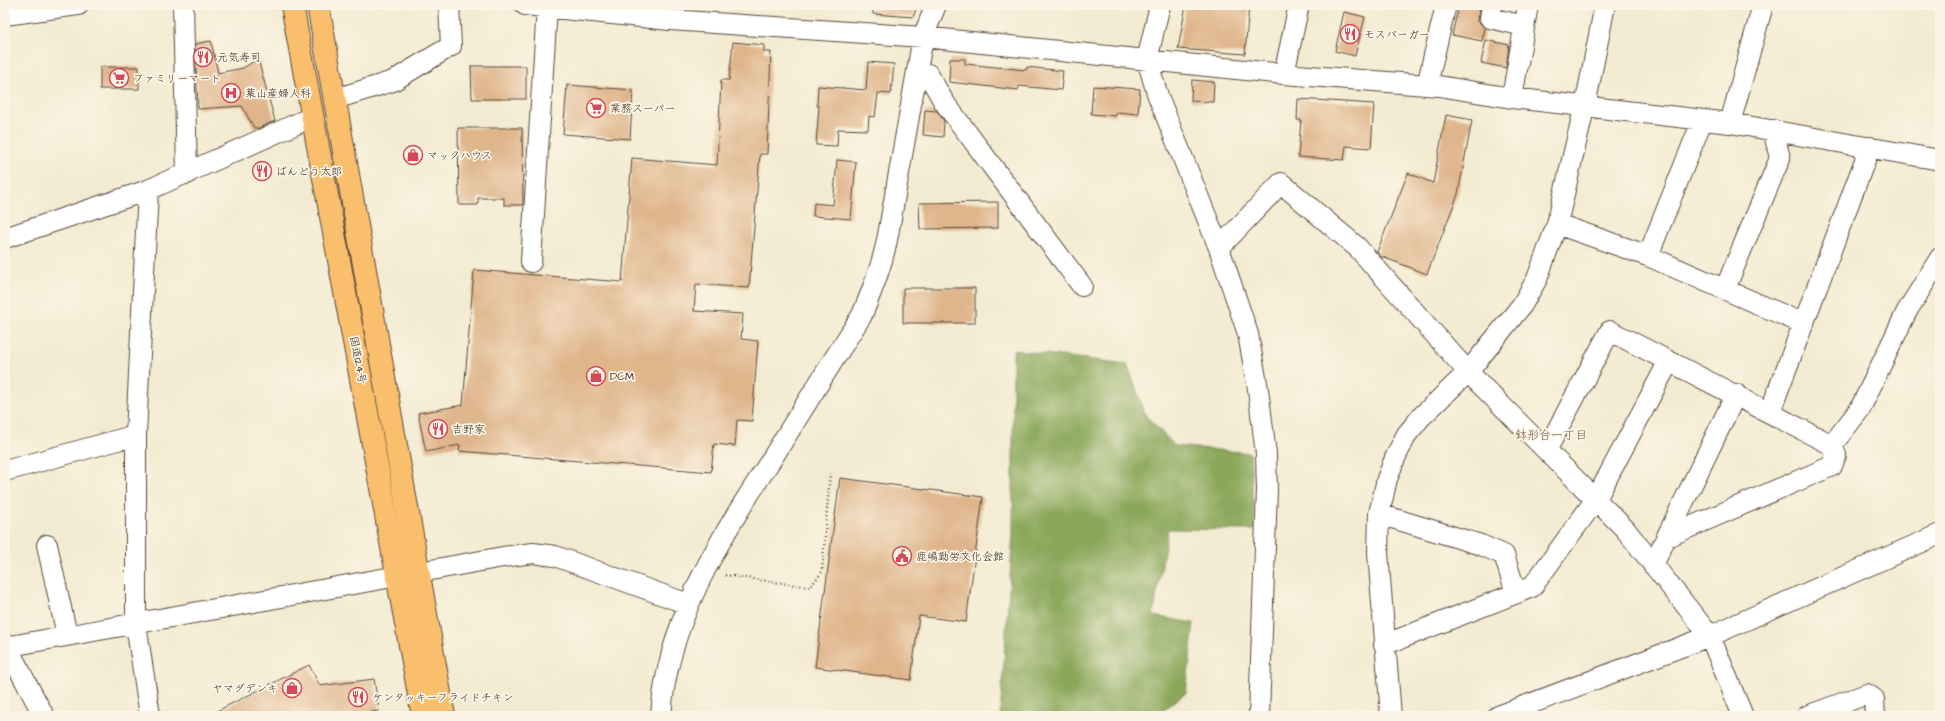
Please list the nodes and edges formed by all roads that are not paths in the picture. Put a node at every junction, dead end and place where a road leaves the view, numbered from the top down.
1 (78, 5) edge
2 (183, 5) edge
3 (292, 5) edge
4 (318, 5) edge
5 (449, 5) edge
6 (525, 5) edge
7 (936, 5) edge
8 (1160, 5) edge
9 (1299, 5) edge
10 (1446, 5) edge
11 (1492, 5) edge
12 (1528, 5) edge
13 (1605, 5) edge
14 (1763, 5) edge
15 (547, 7) junction
16 (5, 15) edge
17 (1524, 26) junction
18 (923, 37) junction
19 (1147, 60) junction
20 (928, 74) dead end
21 (1284, 74) junction
22 (1427, 85) junction
23 (335, 98) junction
24 (1512, 98) junction
25 (1585, 106) junction
26 (312, 117) junction
27 (1702, 121) junction
28 (1730, 123) junction
29 (1773, 130) junction
30 (1870, 147) junction
31 (1940, 160) edge
32 (187, 174) junction
33 (148, 190) junction
34 (1557, 224) junction
35 (5, 238) edge
36 (1219, 248) junction
37 (1648, 256) junction
38 (1940, 258) edge
39 (531, 262) dead end
40 (1082, 286) dead end
41 (1726, 289) junction
42 (1804, 324) junction
43 (1669, 361) junction
44 (1468, 372) junction
45 (1736, 394) junction
46 (1770, 412) junction
47 (136, 435) junction
48 (1832, 445) junction
49 (1547, 449) junction
50 (5, 471) edge
51 (1596, 499) junction
52 (1379, 514) junction
53 (1940, 534) edge
54 (1667, 537) junction
55 (47, 545) dead end
56 (1653, 565) junction
57 (408, 575) junction
58 (1516, 593) junction
59 (688, 604) junction
60 (136, 624) junction
61 (67, 635) junction
62 (1710, 636) junction
63 (1384, 646) junction
64 (6, 647) edge
65 (44, 716) edge
66 (150, 716) edge
67 (423, 716) edge
68 (444, 716) edge
69 (661, 716) edge
70 (1259, 716) edge
71 (1391, 716) edge
72 (1498, 716) edge
73 (1743, 716) edge
74 (1807, 716) edge
75 (1875, 716) edge

1 - 16 street
2 - 32 street
3 - 26 highway, 国道124号
4 - 23 highway, 国道124号
5 - 23 street
6 - 15 street
7 - 18 street
8 - 19 street
9 - 21 street
10 - 22 street
11 - 17 street
12 - 17 street
13 - 25 street
14 - 28 street
15 - 18 street
15 - 39 street
17 - 24 street
18 - 19 street
18 - 59 street
19 - 21 street
19 - 36 street
20 - 40 street
21 - 22 street
22 - 24 street
23 - 57 highway, 国道124号
24 - 25 street
25 - 27 street
25 - 34 street
26 - 32 street
26 - 57 highway, 国道124号
27 - 28 street
27 - 37 street
28 - 29 street
29 - 30 street
29 - 41 street
30 - 31 street
30 - 42 street
32 - 33 street
33 - 35 street
33 - 47 street
34 - 37 street
34 - 44 street
36 - 44 street
36 - 70 street
37 - 41 street
38 - 48 street
41 - 42 street
42 - 46 street
43 - 45 street
43 - 49 street
43 - 51 street
44 - 49 street
44 - 52 street
45 - 46 street
45 - 54 street
46 - 48 street
47 - 50 street
47 - 60 street
48 - 54 street
49 - 51 street
51 - 56 street
51 - 58 street
52 - 58 street
52 - 63 street
53 - 62 street
54 - 56 street
55 - 61 street
56 - 62 street
57 - 59 street
57 - 60 street
57 - 67 highway, 国道124号
57 - 68 highway, 国道124号
58 - 63 street
59 - 69 street
60 - 61 street
60 - 66 street
61 - 64 street
62 - 72 street
62 - 73 street
63 - 71 street
64 - 65 street
74 - 75 street

